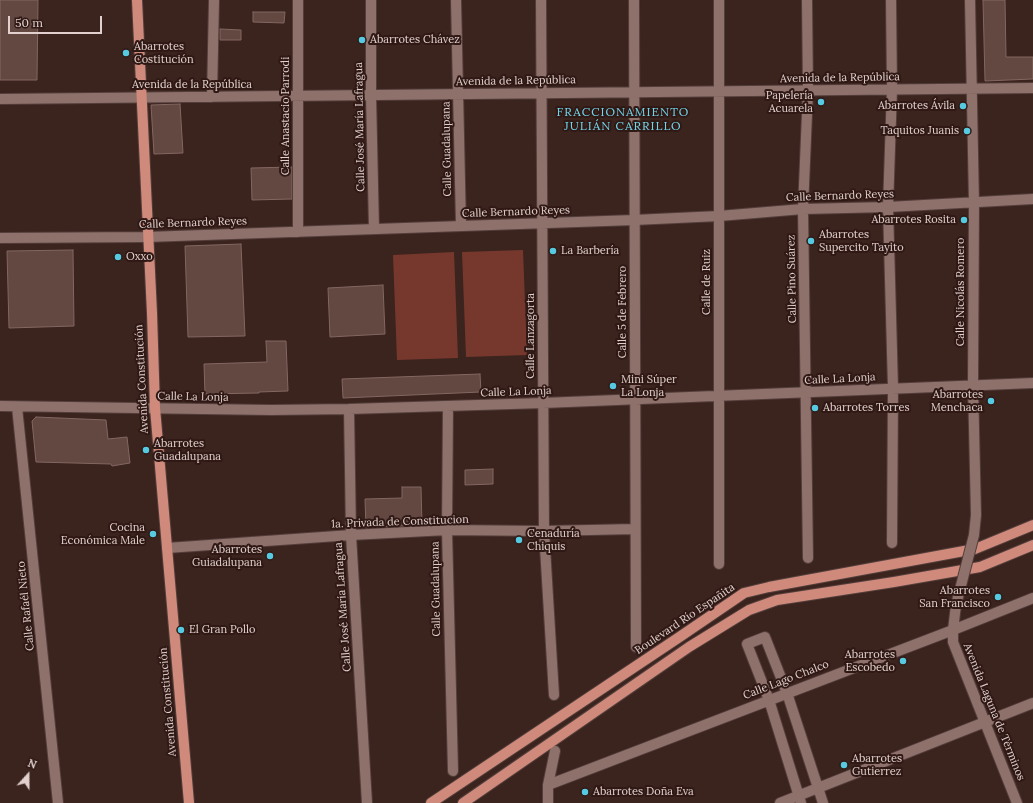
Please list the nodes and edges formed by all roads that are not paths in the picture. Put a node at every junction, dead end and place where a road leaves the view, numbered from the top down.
1 (137, 0) edge
2 (214, 0) edge
3 (298, 0) edge
4 (371, 0) edge
5 (456, 0) edge
6 (541, 0) edge
7 (634, 0) edge
8 (719, 0) edge
9 (807, 0) edge
10 (891, 0) edge
11 (970, 0) edge
12 (972, 88) junction
13 (1033, 88) edge
14 (892, 89) junction
15 (808, 90) junction
16 (719, 91) junction
17 (634, 92) junction
18 (542, 93) junction
19 (458, 94) junction
20 (371, 95) junction
21 (298, 96) junction
22 (141, 97) junction
23 (212, 97) junction
24 (0, 99) edge
25 (1033, 199) edge
26 (974, 203) junction
27 (888, 207) junction
28 (803, 209) junction
29 (719, 216) junction
30 (634, 220) junction
31 (542, 223) junction
32 (461, 226) junction
33 (374, 229) junction
34 (298, 232) junction
35 (147, 237) junction
36 (0, 238) edge
37 (1033, 383) edge
38 (973, 385) junction
39 (893, 388) junction
40 (805, 393) junction
41 (719, 396) junction
42 (635, 399) junction
43 (544, 403) junction
44 (0, 406) edge
45 (448, 406) junction
46 (18, 407) junction
47 (154, 408) junction
48 (349, 409) junction
49 (1033, 525) edge
50 (635, 529) junction
51 (447, 530) junction
52 (544, 531) junction
53 (351, 535) junction
54 (974, 535) joint
55 (892, 543) dead end
56 (1033, 545) edge
57 (167, 548) junction
58 (808, 558) dead end
59 (719, 564) dead end
60 (1033, 598) edge
61 (953, 630) junction
62 (636, 647) dead end
63 (787, 693) junction
64 (554, 695) dead end
65 (769, 700) junction
66 (1033, 703) edge
67 (986, 723) junction
68 (555, 751) dead end
69 (453, 771) dead end
70 (548, 785) junction
71 (817, 789) junction
72 (799, 800) edge
73 (58, 803) edge
74 (189, 803) edge
75 (367, 803) edge
76 (431, 803) edge
77 (463, 803) edge
78 (548, 803) edge
79 (780, 803) edge
80 (823, 803) edge
81 (1017, 803) edge

1 - 22 main road, Avenida Constitución
2 - 23 street
3 - 21 street, Calle Anastacio Parrodi
4 - 20 street, Calle José María Lafragua
5 - 19 street, Calle Guadalupana
6 - 18 street, Calle Lanzagorta
7 - 17 street, Calle 5 de Febrero
8 - 16 street, Calle de Ruiz
9 - 15 street, Calle Pino Suárez
10 - 14 street
11 - 12 street, Calle Nicolás Romero
12 - 13 street, Avenida de la República
12 - 14 street, Avenida de la República
12 - 26 street, Calle Nicolás Romero
14 - 15 street, Avenida de la República
14 - 27 street
15 - 16 street, Avenida de la República
15 - 28 street, Calle Pino Suárez
16 - 17 street, Avenida de la República
16 - 29 street, Calle de Ruiz
17 - 18 street, Avenida de la República
17 - 30 street, Calle 5 de Febrero
18 - 19 street, Avenida de la República
18 - 31 street, Calle Lanzagorta
19 - 20 street, Avenida de la República
19 - 32 street, Calle Guadalupana
20 - 21 street, Avenida de la República
20 - 33 street, Calle José María Lafragua
21 - 23 street, Avenida de la República
21 - 34 street, Calle Anastacio Parrodi
22 - 23 street, Avenida de la República
22 - 24 street, Avenida de la República
22 - 35 main road, Avenida Constitución
25 - 26 street, Calle Bernardo Reyes
26 - 27 street, Calle Bernardo Reyes
26 - 38 street, Calle Nicolás Romero
27 - 28 street, Calle Bernardo Reyes
27 - 39 street
28 - 29 street, Calle Bernardo Reyes
28 - 40 street, Calle Pino Suárez
29 - 30 street, Calle Bernardo Reyes
29 - 41 street, Calle de Ruiz
30 - 31 street, Calle Bernardo Reyes
30 - 42 street, Calle 5 de Febrero
31 - 32 street, Calle Bernardo Reyes
31 - 43 street, Calle Lanzagorta
32 - 33 street, Calle Bernardo Reyes
33 - 34 street, Calle Bernardo Reyes
34 - 35 street, Calle Bernardo Reyes
35 - 36 street, Calle Bernardo Reyes
35 - 47 main road, Avenida Constitución
37 - 38 street, Calle La Lonja
38 - 39 street, Calle La Lonja
38 - 54 street, Calle Nicolás Romero
39 - 40 street, Calle La Lonja
39 - 55 street
40 - 41 street, Calle La Lonja
40 - 58 street, Calle Pino Suárez
41 - 42 street, Calle La Lonja
41 - 59 street, Calle de Ruiz
42 - 43 street, Calle La Lonja
42 - 50 street, Calle 5 de Febrero
43 - 45 street, Calle La Lonja
43 - 52 street, Calle Lanzagorta
44 - 46 street, Calle La Lonja
45 - 48 street, Calle La Lonja
45 - 51 street, Calle Guadalupana
46 - 47 street, Calle La Lonja
46 - 73 street, Calle Rafaél Nieto
47 - 48 street, Calle La Lonja
47 - 57 main road, Avenida Constitución
48 - 53 street, Calle José María Lafragua
49 - 76 main road, Boulevard Río Españita
50 - 52 street, 1a. Privada de Constitucion
50 - 62 street, Calle 5 de Febrero
51 - 52 street, 1a. Privada de Constitucion
51 - 53 street, 1a. Privada de Constitucion
51 - 69 street, Calle Guadalupana
52 - 64 street, Calle Lanzagorta
53 - 57 street, 1a. Privada de Constitucion
53 - 75 street, Calle José María Lafragua
54 - 61 street, Avenida Laguna de Términos, bridge
56 - 77 main road
57 - 74 main road, Avenida Constitución
60 - 61 street, Calle Lago Chalco
61 - 63 street, Calle Lago Chalco
61 - 67 street, Avenida Laguna de Términos
63 - 65 street, Calle Lago Chalco
63 - 65 street
63 - 71 street
65 - 70 street, Calle Lago Chalco
65 - 72 street
66 - 67 street
67 - 71 street
67 - 81 street, Avenida Laguna de Términos
68 - 70 street
70 - 78 street
71 - 72 street
71 - 80 street
72 - 79 street

